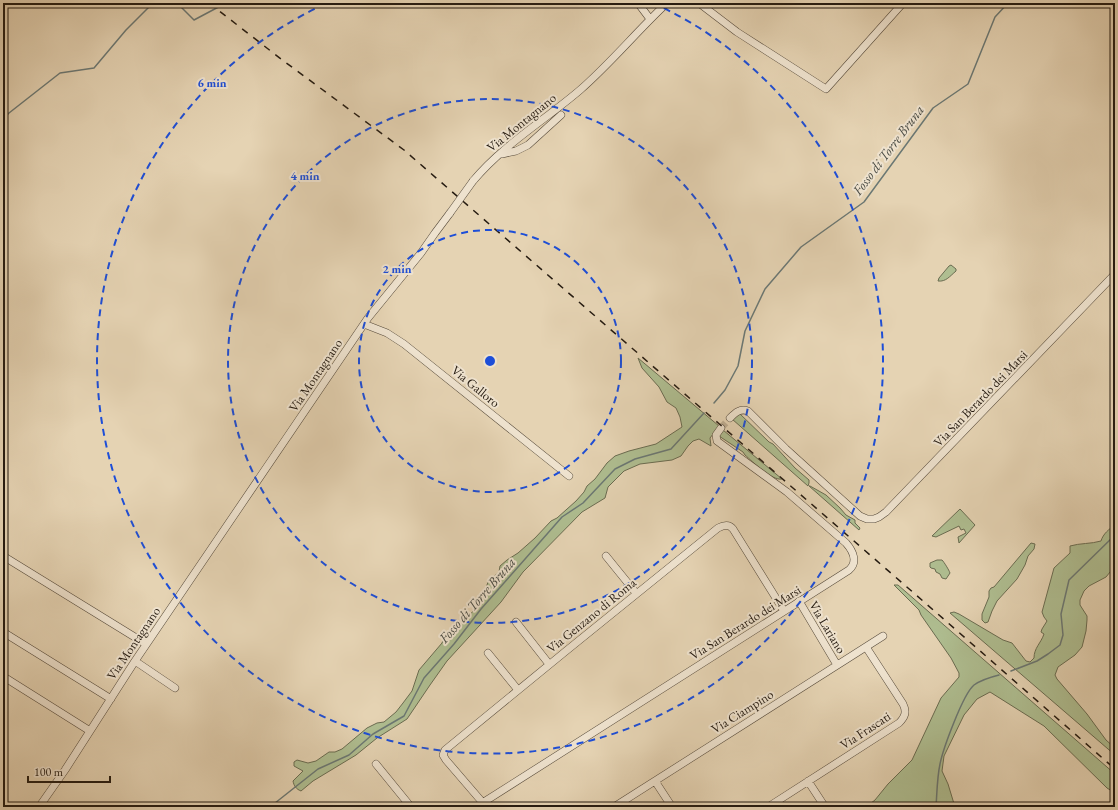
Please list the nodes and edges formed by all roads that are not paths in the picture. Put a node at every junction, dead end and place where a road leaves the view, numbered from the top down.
1 (638, 3) edge
2 (667, 3) edge
3 (699, 3) edge
4 (903, 3) edge
5 (650, 19) junction
6 (561, 115) dead end
7 (499, 154) junction
8 (1115, 274) edge
9 (364, 324) junction
10 (730, 418) tunnel mouth
11 (721, 428) tunnel mouth
12 (569, 476) dead end
13 (3, 556) edge
14 (606, 556) dead end
15 (636, 593) junction
16 (799, 601) junction
17 (784, 611) junction
18 (516, 622) dead end
19 (3, 632) edge
20 (883, 636) dead end
21 (146, 644) junction
22 (866, 646) junction
23 (488, 653) dead end
24 (135, 661) junction
25 (549, 664) junction
26 (837, 665) junction
27 (4, 677) edge
28 (175, 688) dead end
29 (518, 690) junction
30 (111, 699) junction
31 (90, 731) junction
32 (376, 764) dead end
33 (654, 781) junction
34 (808, 781) junction
35 (483, 803) junction
36 (38, 807) edge
37 (411, 807) edge
38 (476, 807) edge
39 (614, 807) edge
40 (672, 807) edge
41 (768, 807) edge
42 (824, 807) edge

1 - 5 street
2 - 5 street, Via Montagnano
3 - 4 street
5 - 7 street, Via Montagnano
6 - 7 street
7 - 9 street, Via Montagnano, bridge
8 - 10 street, Via San Berardo dei Marsi
9 - 12 street, Via Galloro
9 - 21 street, Via Montagnano
11 - 16 street, Via San Berardo dei Marsi
13 - 21 street
14 - 15 street
15 - 17 street, Via Genzano di Roma
15 - 25 street, Via Genzano di Roma
16 - 17 street, Via San Berardo dei Marsi
16 - 26 street, Via Lariano
17 - 35 street, Via San Berardo dei Marsi
18 - 25 street
19 - 30 street
20 - 22 street, Via Ciampino
21 - 24 street, Via Montagnano
22 - 26 street, Via Ciampino
22 - 34 street, Via Frascati
23 - 29 street
24 - 28 street
24 - 30 street, Via Montagnano
25 - 29 street, Via Genzano di Roma
26 - 33 street, Via Ciampino
27 - 31 street
29 - 35 street, Via Genzano di Roma
30 - 31 street, Via Montagnano
31 - 36 street, Via Montagnano
32 - 37 street
33 - 39 street, Via Ciampino
33 - 40 street
34 - 41 street, Via Frascati
34 - 42 street
35 - 38 street, Via San Berardo dei Marsi

